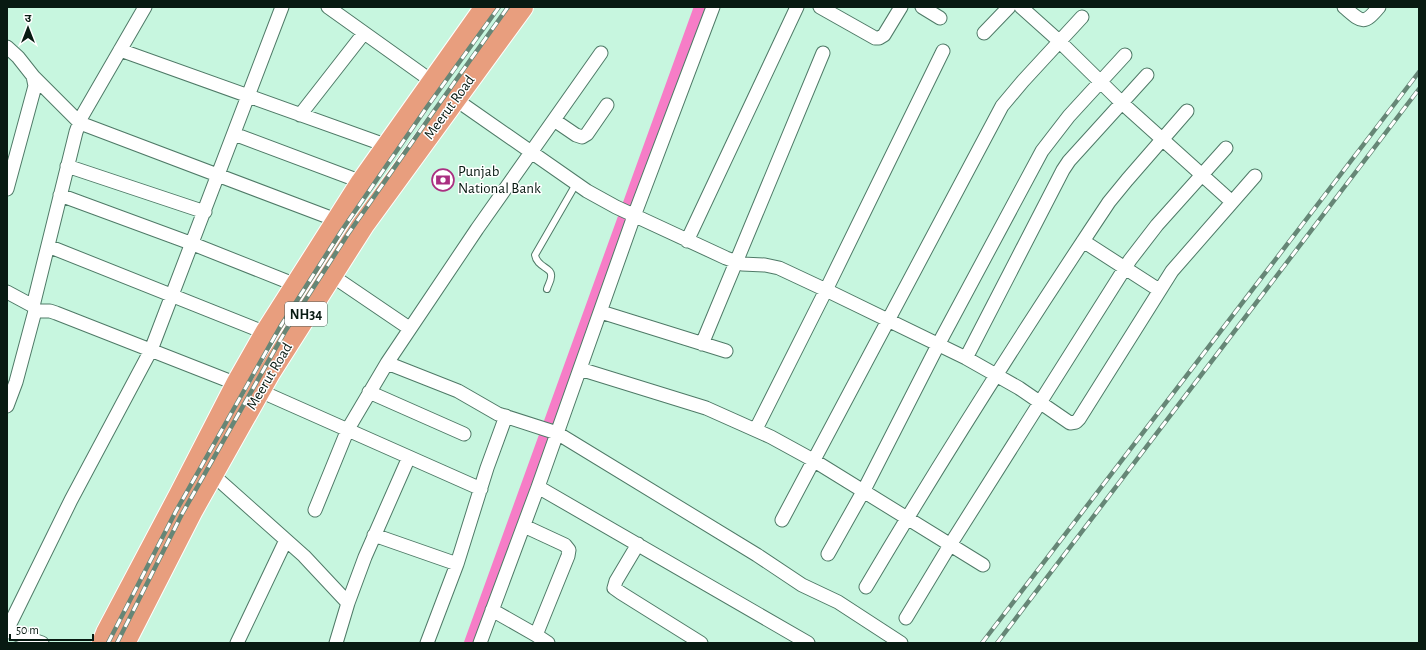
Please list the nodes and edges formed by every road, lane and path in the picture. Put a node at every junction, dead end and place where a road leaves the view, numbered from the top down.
1 (145, 7) edge
2 (282, 7) edge
3 (328, 7) edge
4 (522, 7) edge
5 (713, 7) edge
6 (798, 7) edge
7 (820, 7) edge
8 (901, 7) edge
9 (922, 7) edge
10 (1009, 7) edge
11 (1021, 7) edge
12 (1344, 7) edge
13 (1379, 7) edge
14 (483, 8) edge
15 (1082, 17) dead end
16 (940, 18) dead end
17 (364, 33) junction
18 (984, 33) dead end
19 (1059, 41) junction
20 (7, 47) edge
21 (120, 50) junction
22 (943, 52) dead end
23 (601, 53) dead end
24 (823, 53) dead end
25 (1125, 55) dead end
26 (33, 76) junction
27 (1147, 76) dead end
28 (433, 82) junction
29 (1101, 82) junction
30 (249, 96) junction
31 (455, 99) junction
32 (1122, 103) junction
33 (607, 105) dead end
34 (1187, 111) dead end
35 (300, 115) junction
36 (554, 120) junction
37 (80, 123) junction
38 (234, 134) junction
39 (1162, 139) junction
40 (388, 146) junction
41 (1226, 148) dead end
42 (531, 153) junction
43 (67, 166) junction
44 (9, 171) edge
45 (1202, 174) junction
46 (219, 176) junction
47 (1255, 176) dead end
48 (362, 182) junction
49 (576, 184) junction
50 (7, 189) edge
51 (60, 195) junction
52 (1232, 202) junction
53 (205, 212) junction
54 (632, 215) junction
55 (337, 220) junction
56 (360, 229) junction
57 (687, 241) junction
58 (1083, 241) junction
59 (193, 244) junction
60 (48, 246) junction
61 (736, 262) junction
62 (1125, 268) junction
63 (331, 275) junction
64 (296, 285) junction
65 (547, 289) dead end
66 (826, 290) junction
67 (1159, 290) junction
68 (7, 292) edge
69 (173, 296) junction
70 (34, 309) junction
71 (601, 312) junction
72 (888, 321) junction
73 (410, 328) junction
74 (266, 333) junction
75 (702, 344) junction
76 (938, 345) junction
77 (151, 350) junction
78 (726, 351) dead end
79 (966, 358) junction
80 (386, 363) junction
81 (580, 370) junction
82 (997, 375) junction
83 (237, 384) junction
84 (260, 390) junction
85 (370, 392) junction
86 (8, 399) edge
87 (1040, 402) junction
88 (506, 416) junction
89 (348, 429) junction
90 (550, 430) junction
91 (756, 430) junction
92 (464, 434) dead end
93 (409, 457) junction
94 (814, 460) junction
95 (212, 474) junction
96 (538, 487) junction
97 (480, 489) junction
98 (864, 490) junction
99 (316, 510) dead end
100 (907, 518) junction
101 (782, 520) dead end
102 (524, 526) junction
103 (374, 536) junction
104 (286, 540) junction
105 (638, 544) junction
106 (950, 544) junction
107 (828, 554) dead end
108 (457, 564) junction
109 (983, 565) dead end
110 (866, 587) dead end
111 (348, 603) junction
112 (492, 610) junction
113 (906, 618) dead end
114 (7, 630) edge
115 (536, 635) junction
116 (694, 641) edge
117 (42, 643) edge
118 (103, 643) edge
119 (124, 643) edge
120 (237, 643) edge
121 (336, 643) edge
122 (427, 643) edge
123 (480, 643) edge
124 (548, 643) edge
125 (808, 643) edge
126 (901, 643) edge

1 - 21 street
2 - 30 street
3 - 17 street
4 - 31 highway, Meerut Road / NH34
5 - 54 street
6 - 57 street
7 - 8 street
9 - 16 street
10 - 18 street
11 - 19 street
12 - 13 street
14 - 28 highway, Meerut Road / NH34
15 - 19 street
17 - 28 street
17 - 35 street
19 - 29 street
19 - 72 street
20 - 26 street
21 - 30 street
21 - 37 street
22 - 66 street
23 - 36 street
24 - 61 street
25 - 29 street
26 - 37 street
26 - 44 street
27 - 32 street
28 - 40 highway, Meerut Road / NH34
29 - 32 street
29 - 76 street
30 - 35 street
30 - 38 street
31 - 42 street
31 - 56 highway, Meerut Road / NH34
32 - 39 street
32 - 79 street
33 - 36 street
34 - 39 street
35 - 40 street
36 - 42 street
37 - 43 street
37 - 46 street
38 - 46 street
38 - 48 street
39 - 45 street
39 - 58 street
40 - 48 highway, Meerut Road / NH34
41 - 45 street
42 - 49 street
42 - 73 street
43 - 51 street
43 - 53 street
44 - 50 street
45 - 52 street
45 - 62 street
46 - 53 street
46 - 55 street
47 - 52 street
48 - 55 highway, Meerut Road / NH34
49 - 54 street
49 - 65 lane
51 - 59 street
51 - 60 street
52 - 67 street
53 - 59 street
54 - 57 street
54 - 71 street
55 - 56 street
55 - 64 highway, Meerut Road / NH34
56 - 63 highway, Meerut Road / NH34
57 - 61 street
58 - 62 street
58 - 82 street
59 - 64 street
59 - 69 street
60 - 69 street
60 - 70 street
61 - 66 street
61 - 75 street
62 - 67 street
62 - 87 street
63 - 73 street
63 - 84 highway, Meerut Road / NH34
64 - 74 highway, Meerut Road / NH34
66 - 72 street
66 - 91 street
67 - 87 street
68 - 70 street
69 - 74 street
69 - 77 street
70 - 77 street
70 - 86 street
71 - 75 street
71 - 81 street
72 - 76 street
72 - 94 street
73 - 80 street
74 - 83 highway, Meerut Road / NH34
75 - 78 street
76 - 79 street
76 - 98 street
77 - 83 street
77 - 114 street
79 - 82 street
80 - 85 street
80 - 88 street
81 - 90 street
81 - 91 street
82 - 87 street
82 - 100 street
83 - 118 highway, Meerut Road / NH34
84 - 89 street
84 - 95 highway, Meerut Road / NH34
85 - 89 street
85 - 92 street
87 - 106 street
88 - 90 street
88 - 97 street
89 - 93 street
89 - 99 street
90 - 96 street
90 - 126 street
91 - 94 street
93 - 97 street
93 - 103 street
94 - 98 street
94 - 101 street
95 - 104 street
95 - 119 highway, Meerut Road / NH34
96 - 102 street
96 - 105 street
97 - 108 street
98 - 100 street
98 - 107 street
100 - 106 street
100 - 110 street
102 - 112 street
102 - 115 street
103 - 108 street
103 - 111 street
104 - 111 street
104 - 120 street
105 - 116 street
105 - 125 street
106 - 109 street
106 - 113 street
108 - 122 street
111 - 121 street
112 - 115 street
112 - 123 street
114 - 117 street
115 - 124 street

